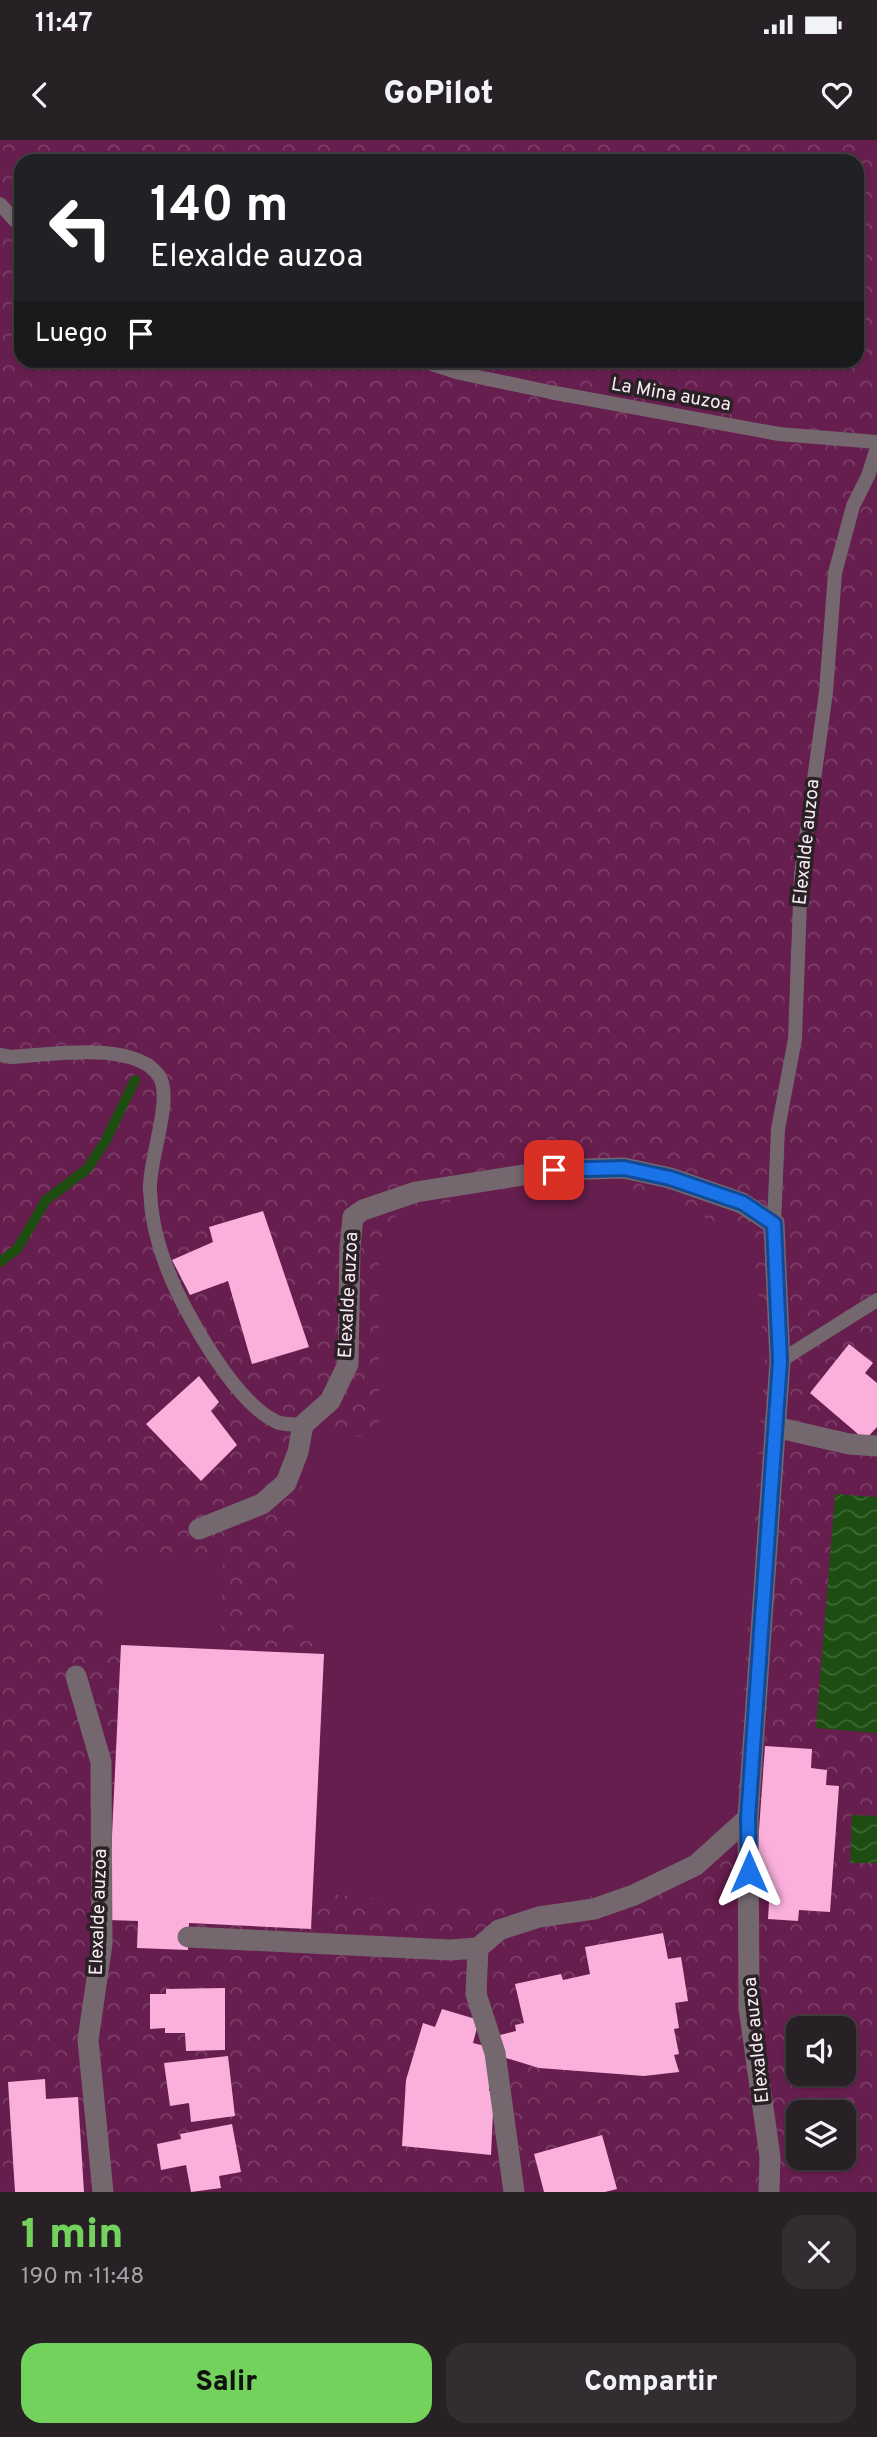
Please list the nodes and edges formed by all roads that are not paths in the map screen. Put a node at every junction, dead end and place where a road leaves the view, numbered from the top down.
1 (0, 204) edge
2 (14, 219) edge
3 (444, 368) edge
4 (877, 442) edge
5 (877, 448) edge
6 (872, 473) edge
7 (0, 1055) edge
8 (774, 1224) junction
9 (877, 1300) edge
10 (780, 1361) junction
11 (303, 1425) junction
12 (775, 1427) junction
13 (877, 1446) edge
14 (199, 1529) dead end
15 (76, 1676) dead end
16 (748, 1818) junction
17 (188, 1937) dead end
18 (478, 1948) junction
19 (103, 2192) edge
20 (514, 2192) edge
21 (769, 2192) edge

1 - 2 lane
3 - 4 lane, La Mina auzoa
5 - 6 lane
6 - 8 lane, Elexalde auzoa
7 - 11 lane
8 - 10 street, Elexalde auzoa
8 - 11 street, Elexalde auzoa
9 - 10 lane
10 - 12 street, Elexalde auzoa
11 - 14 street
12 - 13 street
12 - 16 street, Elexalde auzoa
15 - 19 street, Elexalde auzoa
16 - 18 street
16 - 21 street, Elexalde auzoa
17 - 18 street
18 - 20 street

